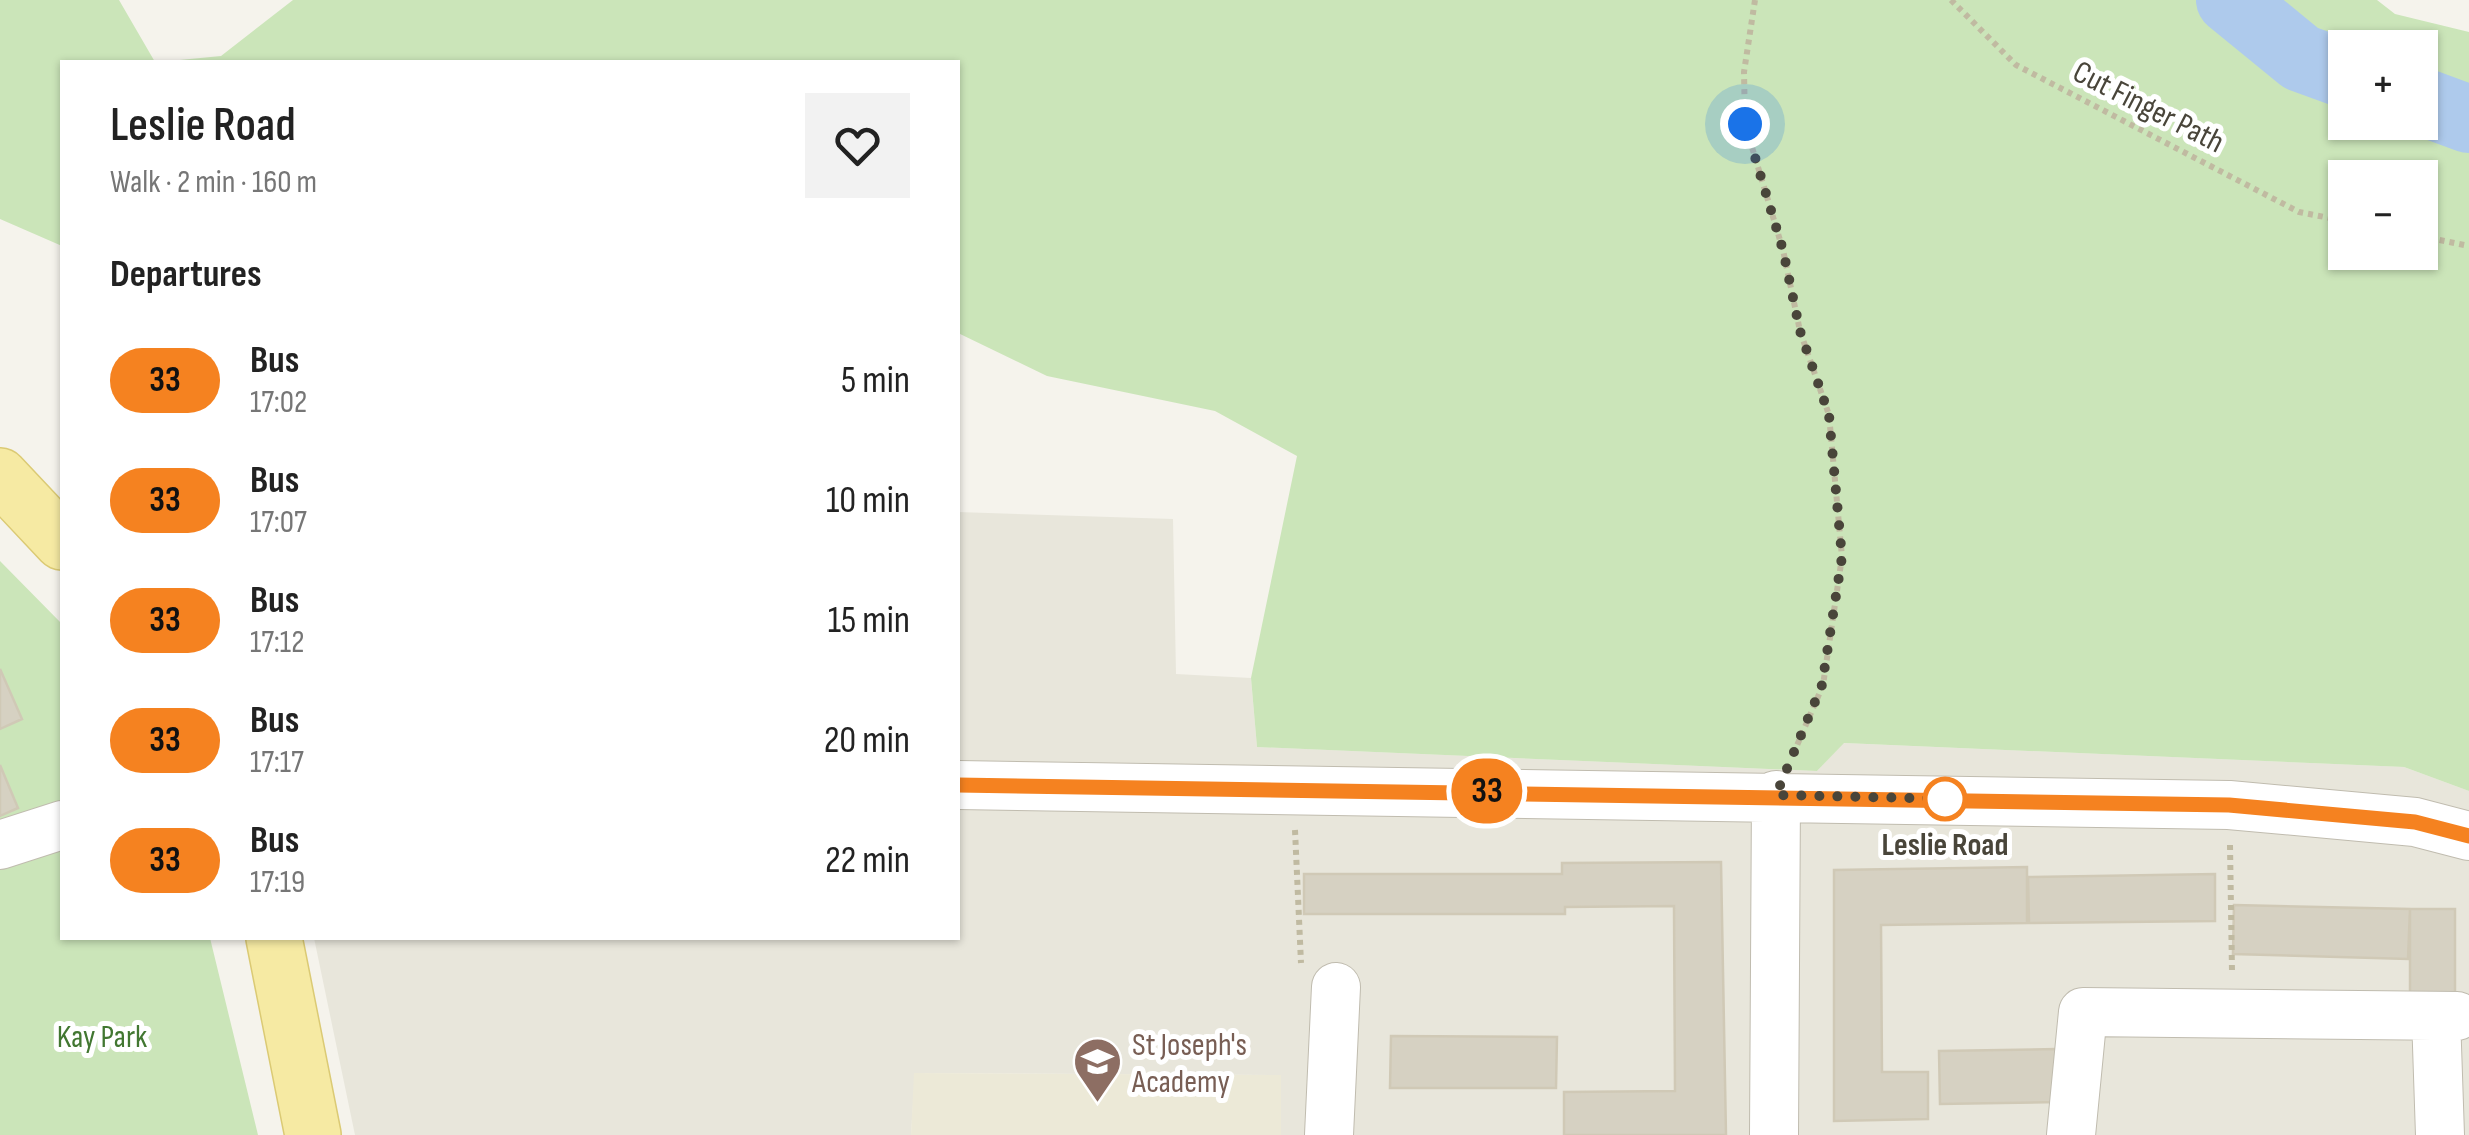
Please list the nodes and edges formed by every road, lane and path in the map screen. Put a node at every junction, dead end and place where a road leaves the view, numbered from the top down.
1 (1755, 0) edge
2 (1950, 0) edge
3 (2328, 218) edge
4 (2438, 240) edge
5 (2469, 246) edge
6 (0, 476) edge
7 (60, 540) edge
8 (960, 785) edge
9 (1294, 789) junction
10 (1776, 795) junction
11 (2229, 805) junction
12 (60, 826) edge
13 (2469, 836) edge
14 (0, 845) edge
15 (274, 940) edge
16 (1336, 994) joint
17 (2233, 1014) junction
18 (313, 1135) edge
19 (1329, 1135) edge
20 (1774, 1135) edge
21 (2071, 1135) edge
22 (2440, 1135) edge

1 - 10 path
2 - 3 path, Cut Finger Path
4 - 5 path
6 - 7 main road
8 - 9 street
9 - 10 street
9 - 16 path
10 - 11 street
10 - 20 street
11 - 13 street
11 - 17 path
12 - 14 street
15 - 18 main road
16 - 19 street
17 - 21 street
17 - 22 street

